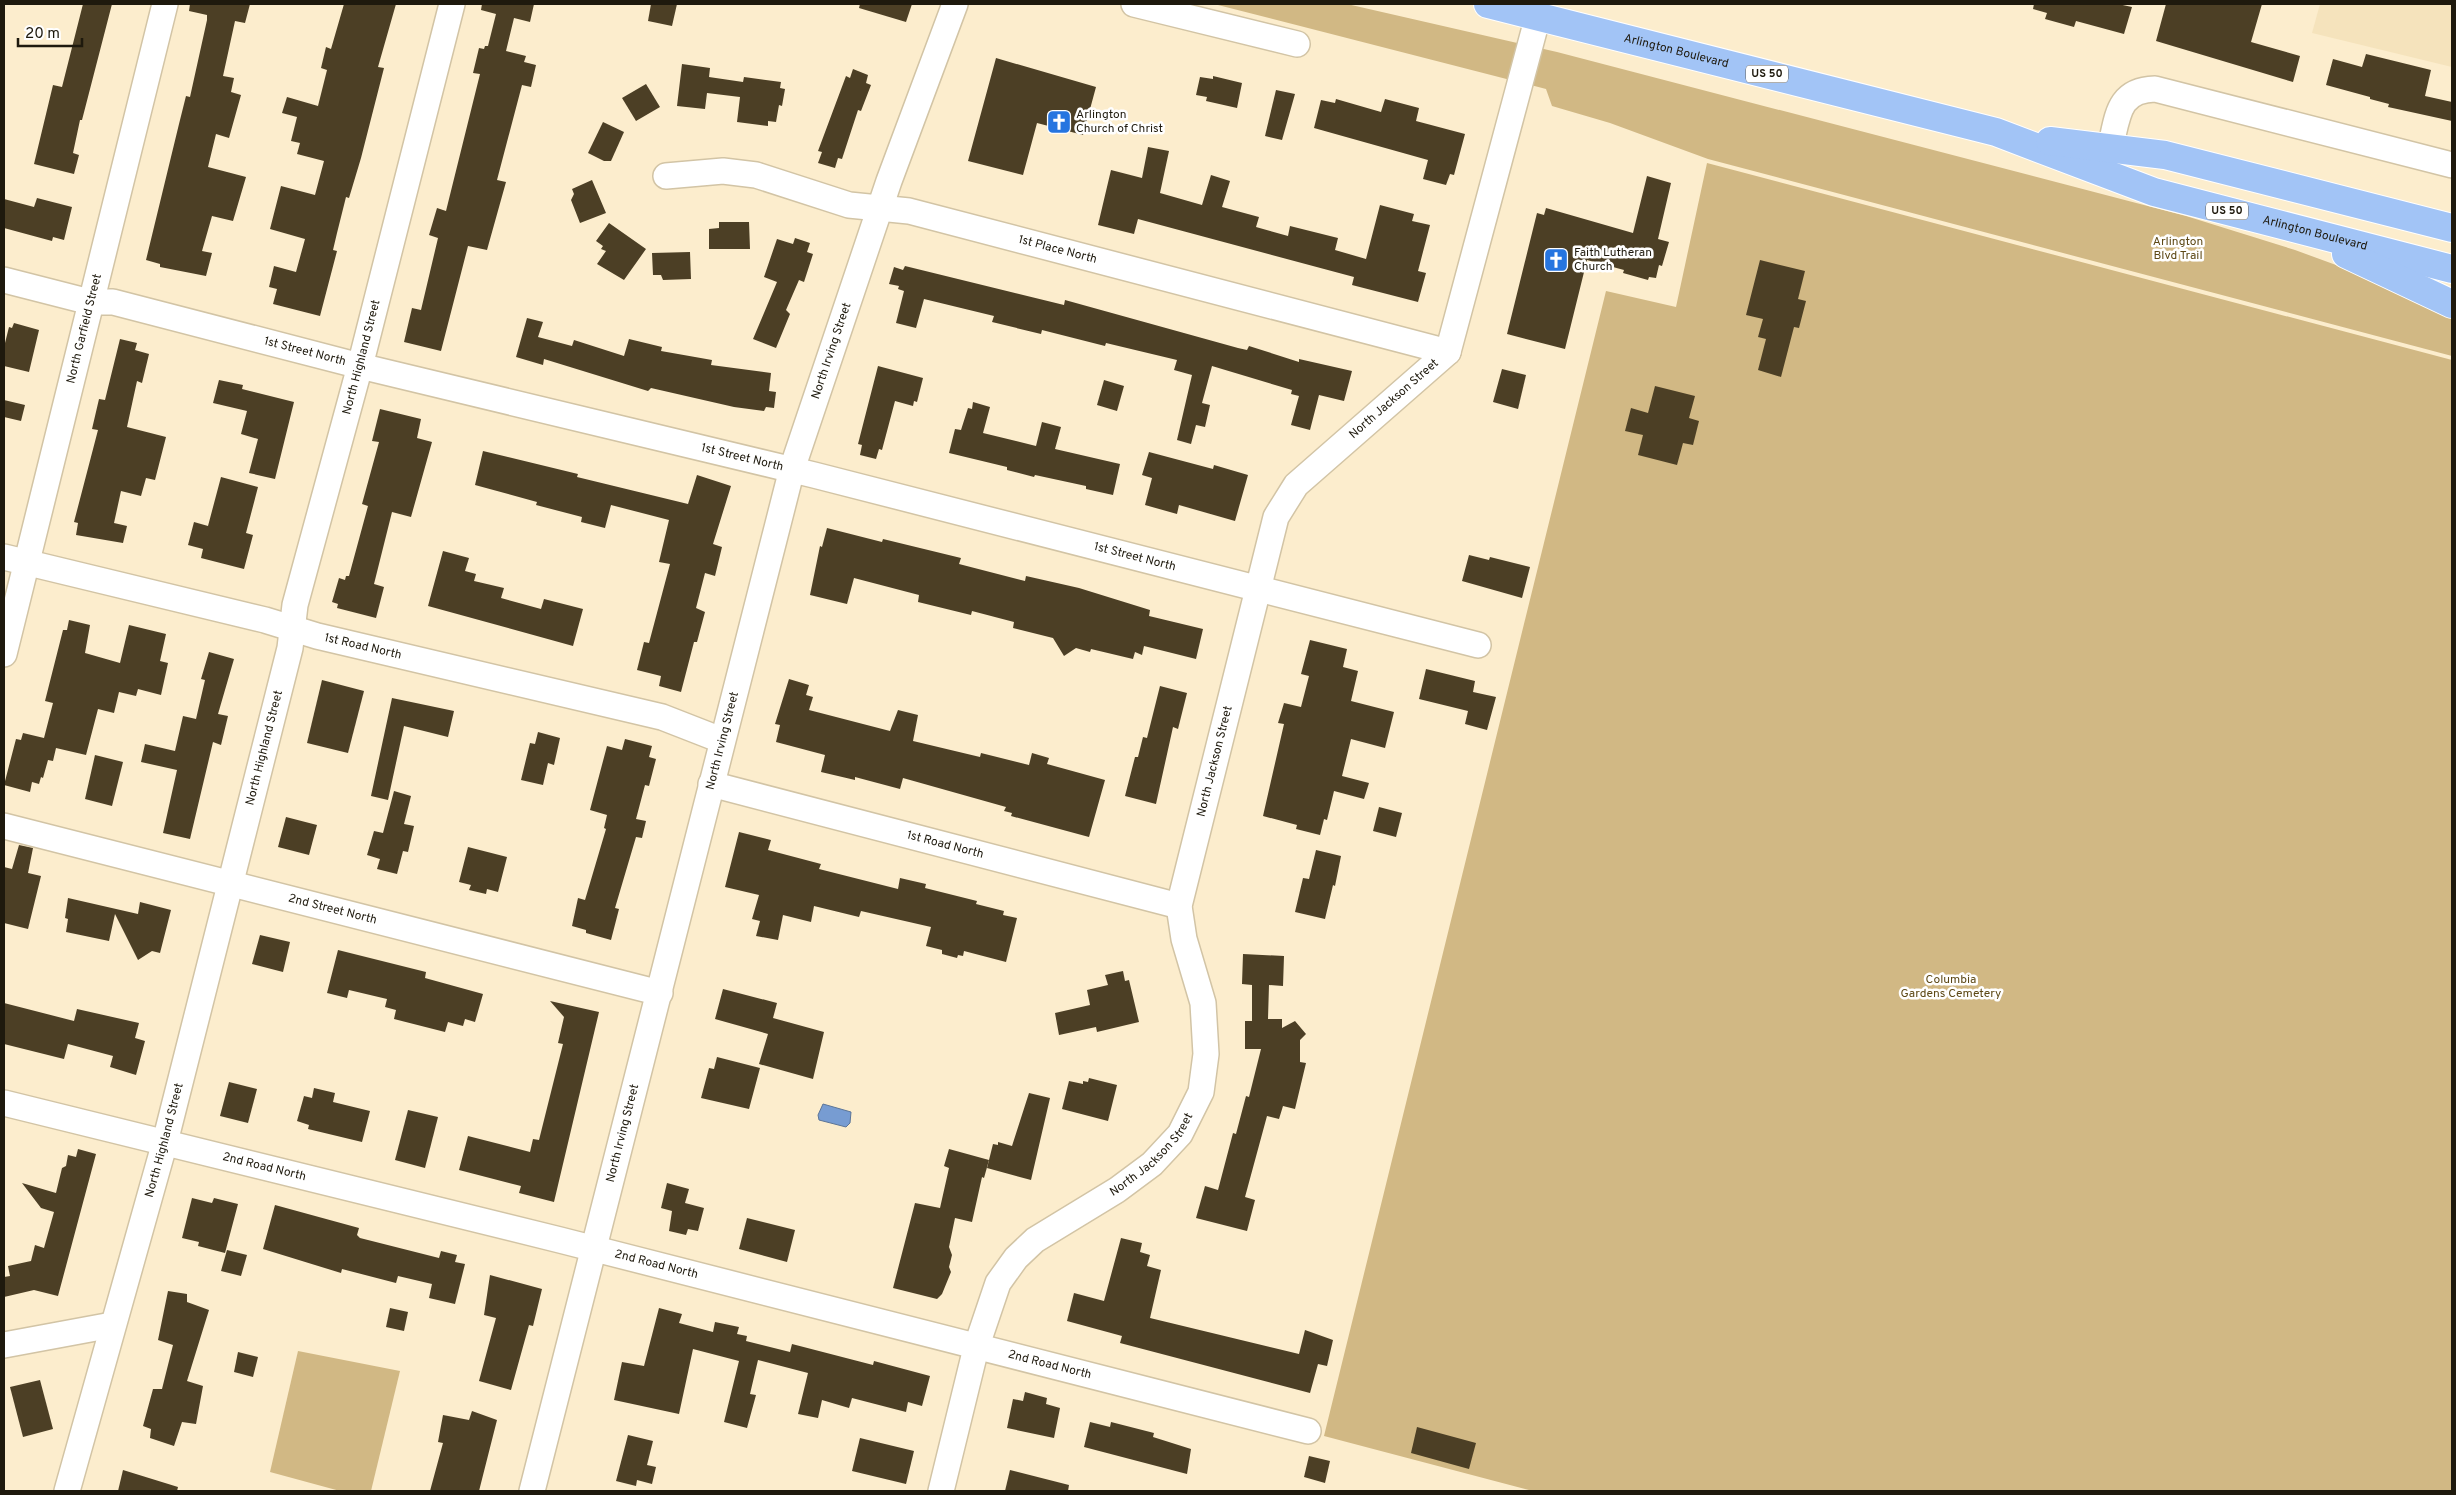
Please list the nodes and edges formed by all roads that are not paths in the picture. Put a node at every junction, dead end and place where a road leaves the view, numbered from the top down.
1 (165, 4) edge
2 (452, 4) edge
3 (955, 4) edge
4 (1134, 4) edge
5 (1488, 4) edge
6 (1538, 16) junction
7 (1297, 44) dead end
8 (2008, 136) junction
9 (2110, 148) junction
10 (2452, 165) edge
11 (666, 176) dead end
12 (880, 207) junction
13 (2408, 217) junction
14 (2452, 220) edge
15 (2291, 228) junction
16 (2452, 228) edge
17 (2452, 269) edge
18 (4, 280) edge
19 (90, 302) junction
20 (2452, 304) edge
21 (1448, 352) junction
22 (360, 366) junction
23 (792, 469) junction
24 (15, 560) edge
25 (1259, 589) junction
26 (292, 629) junction
27 (1478, 645) dead end
28 (4, 654) edge
29 (721, 740) junction
30 (712, 784) junction
31 (4, 826) edge
32 (231, 884) junction
33 (1180, 906) junction
34 (660, 993) junction
35 (4, 1103) edge
36 (165, 1142) junction
37 (595, 1250) junction
38 (112, 1325) junction
39 (4, 1345) edge
40 (976, 1348) junction
41 (1308, 1431) dead end
42 (67, 1491) edge
43 (532, 1491) edge
44 (941, 1491) edge

1 - 19 street, North Garfield Street
2 - 22 street, North Highland Street
3 - 12 street, North Irving Street
4 - 7 street
5 - 6 highway, Arlington Boulevard / US 50
6 - 8 highway, Arlington Boulevard / US 50
6 - 21 street, North Jackson Street
8 - 9 highway, Arlington Boulevard / US 50
8 - 15 highway, Arlington Boulevard / US 50
9 - 10 street
9 - 13 highway, Arlington Boulevard / US 50
11 - 12 street, 1st Place North
12 - 21 street, 1st Place North
12 - 23 street, North Irving Street
13 - 14 highway
13 - 16 highway, Arlington Boulevard / US 50
15 - 17 highway, Arlington Boulevard / US 50
15 - 20 highway
18 - 19 street, 1st Street North
19 - 22 street, 1st Street North
19 - 24 street, North Garfield Street
21 - 25 street, North Jackson Street
22 - 23 street, 1st Street North
22 - 26 street, North Highland Street
23 - 25 street, 1st Street North
23 - 29 street, North Irving Street
24 - 26 street, 1st Road North
24 - 28 street, North Garfield Street
25 - 27 street, 1st Street North
25 - 33 street, North Jackson Street
26 - 29 street, 1st Road North
26 - 32 street, North Highland Street
29 - 30 street, North Irving Street
30 - 33 street, 1st Road North
30 - 34 street, North Irving Street
31 - 32 street, 2nd Street North
32 - 34 street, 2nd Street North
32 - 36 street, North Highland Street
33 - 40 street, North Jackson Street
34 - 37 street, North Irving Street
35 - 36 street, 2nd Road North
36 - 37 street, 2nd Road North
36 - 38 street, North Highland Street
37 - 40 street, 2nd Road North
37 - 43 street, North Irving Street
38 - 39 street
38 - 42 street, North Highland Street
40 - 41 street, 2nd Road North
40 - 44 street, North Jackson Street

